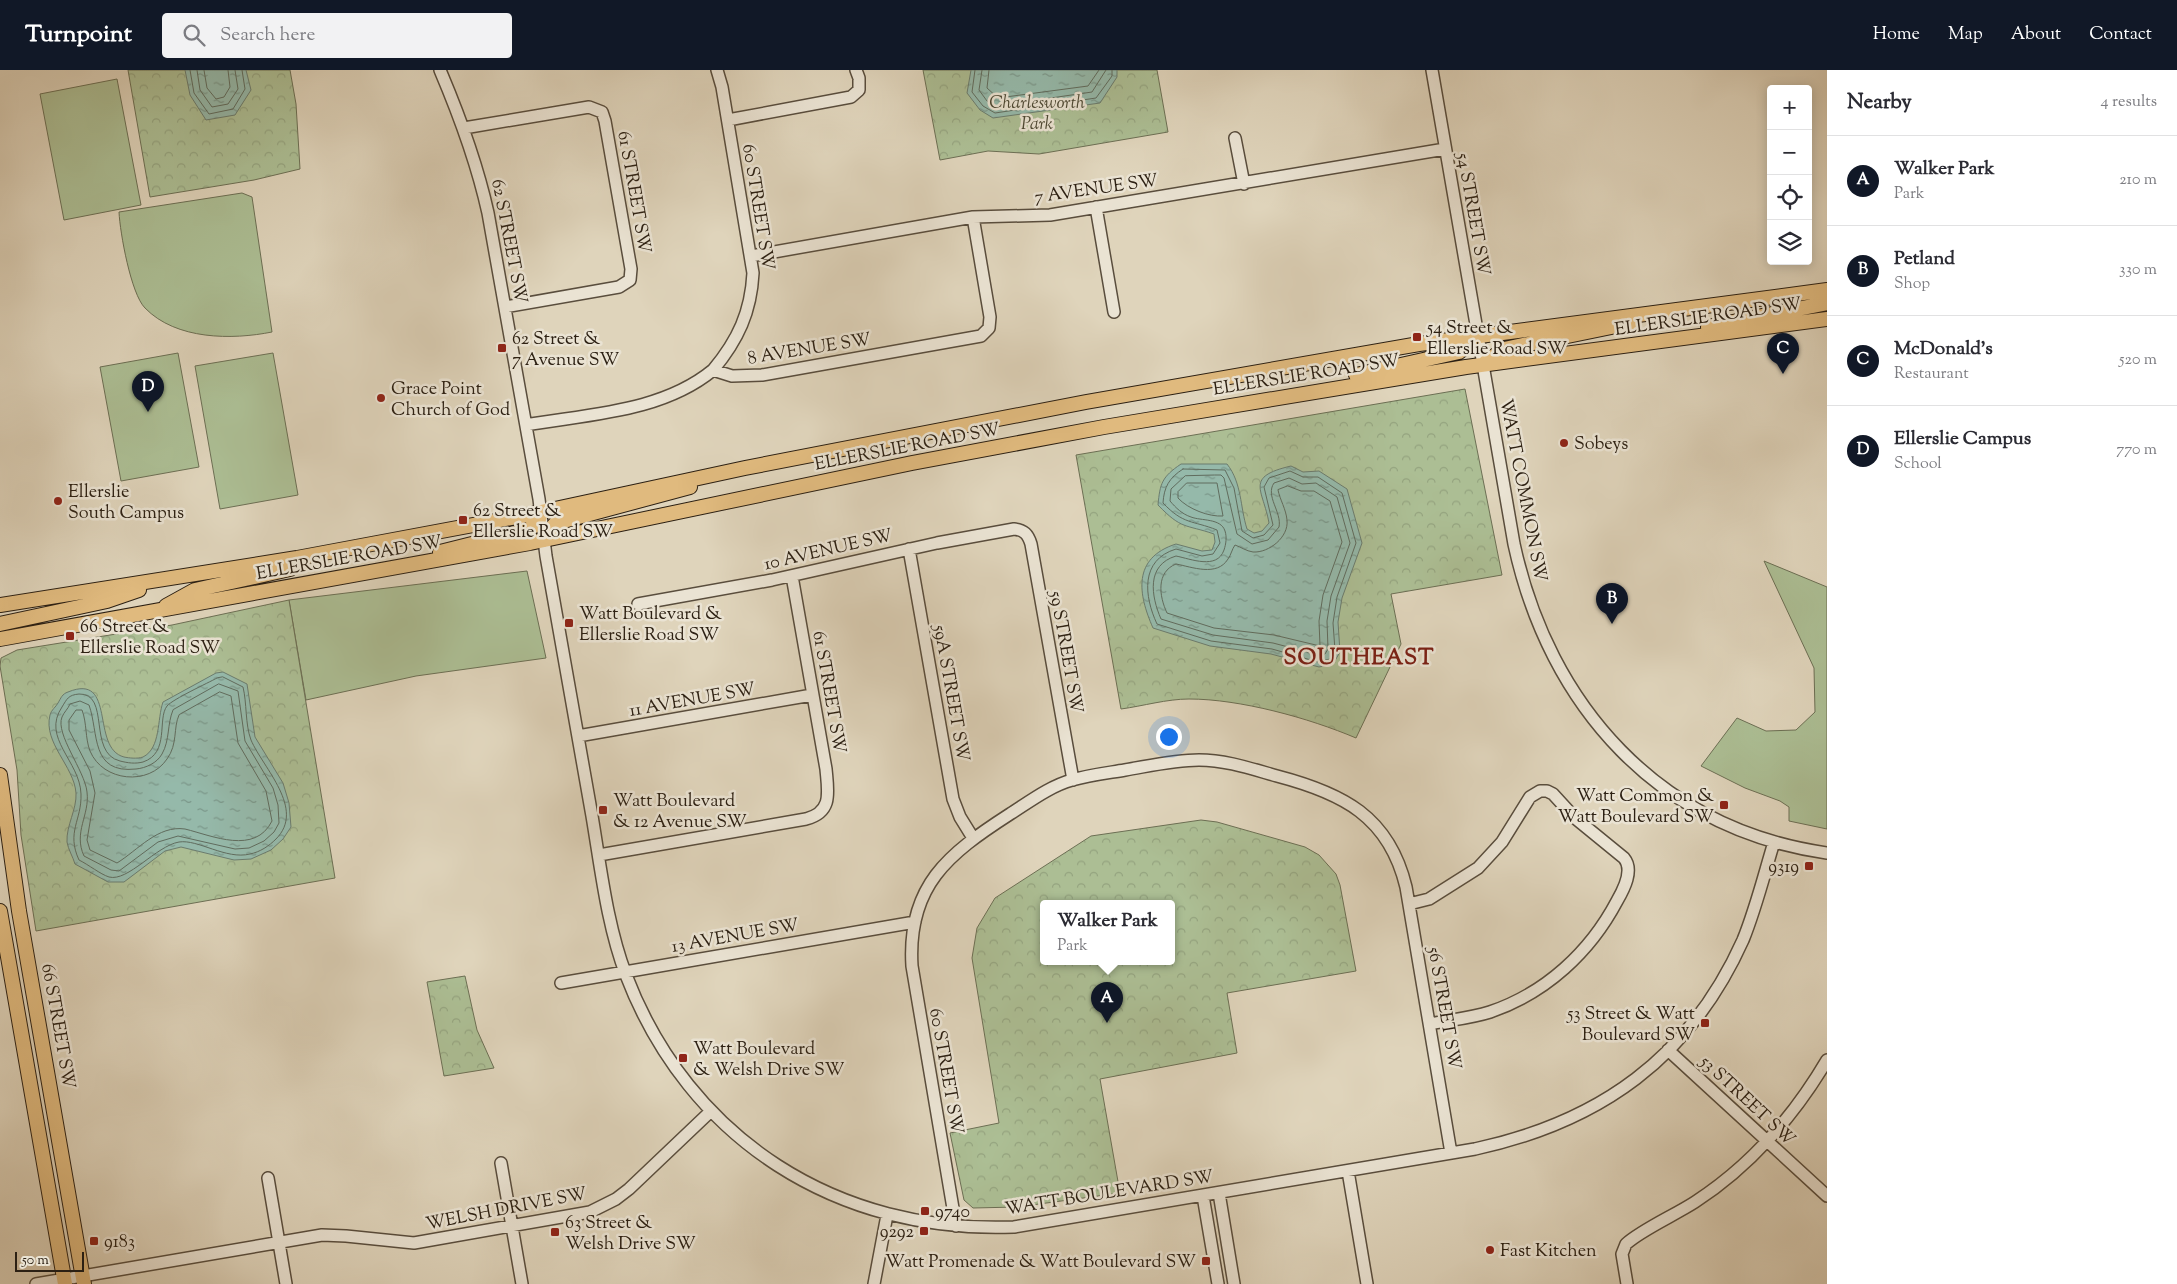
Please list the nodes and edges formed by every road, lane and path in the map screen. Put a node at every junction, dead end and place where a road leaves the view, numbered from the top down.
1 (440, 70) edge
2 (717, 70) edge
3 (856, 70) edge
4 (1432, 70) edge
5 (728, 120) junction
6 (464, 128) junction
7 (1235, 138) dead end
8 (1445, 149) junction
9 (1244, 184) junction
10 (1096, 207) junction
11 (973, 216) junction
12 (751, 256) junction
13 (1827, 290) edge
14 (1827, 303) edge
15 (505, 307) junction
16 (1114, 312) dead end
17 (1662, 312) junction
18 (1827, 319) edge
19 (1477, 336) junction
20 (1665, 340) junction
21 (1482, 364) junction
22 (713, 370) junction
23 (1304, 392) junction
24 (526, 425) junction
25 (745, 468) junction
26 (542, 512) junction
27 (1025, 532) joint
28 (544, 540) junction
29 (909, 549) junction
30 (297, 558) junction
31 (397, 568) junction
32 (792, 576) junction
33 (180, 577) junction
34 (302, 584) junction
35 (638, 604) dead end
36 (0, 605) edge
37 (152, 613) junction
38 (0, 624) edge
39 (0, 640) edge
40 (812, 695) junction
41 (578, 736) junction
42 (0, 777) edge
43 (1072, 780) junction
44 (973, 838) junction
45 (1774, 842) junction
46 (1827, 853) edge
47 (599, 855) junction
48 (1409, 904) junction
49 (0, 911) edge
50 (915, 922) junction
51 (625, 972) junction
52 (561, 983) dead end
53 (1430, 1024) junction
54 (1668, 1050) junction
55 (1827, 1060) edge
56 (711, 1111) junction
57 (1766, 1141) junction
58 (1451, 1153) junction
59 (501, 1163) dead end
60 (1348, 1171) junction
61 (268, 1178) dead end
62 (1219, 1193) junction
63 (1203, 1196) junction
64 (1827, 1196) edge
65 (887, 1215) junction
66 (956, 1226) junction
67 (512, 1227) junction
68 (279, 1241) junction
69 (83, 1279) edge
70 (65, 1281) edge
71 (36, 1284) edge
72 (286, 1284) edge
73 (522, 1284) edge
74 (874, 1284) edge
75 (1218, 1284) edge
76 (1234, 1284) edge
77 (1366, 1284) edge
78 (1626, 1284) edge

1 - 6 street, 62 STREET SW
2 - 5 street, 60 STREET SW
3 - 5 street
4 - 8 street, 54 STREET SW
5 - 12 street, 60 STREET SW
6 - 15 street, 62 STREET SW
6 - 15 street, 61 STREET SW
7 - 9 street
8 - 9 street, 7 AVENUE SW
8 - 19 street, 54 STREET SW
9 - 10 street, 7 AVENUE SW
10 - 11 street, 7 AVENUE SW
10 - 16 street
11 - 12 street, 7 AVENUE SW
11 - 22 street, 8 AVENUE SW
12 - 22 street, 60 STREET SW
13 - 17 main road, ELLERSLIE ROAD SW
14 - 20 main road
15 - 24 street, 62 STREET SW
17 - 19 main road, ELLERSLIE ROAD SW
17 - 21 main road
18 - 20 main road, ELLERSLIE ROAD SW
19 - 21 street, 54 STREET SW
19 - 23 main road
19 - 25 main road, ELLERSLIE ROAD SW
20 - 21 main road, ELLERSLIE ROAD SW
21 - 23 main road, ELLERSLIE ROAD SW
21 - 45 street, WATT COMMON SW
22 - 24 street
23 - 28 main road, ELLERSLIE ROAD SW
24 - 26 street, 62 STREET SW
25 - 26 main road, ELLERSLIE ROAD SW
25 - 28 main road
26 - 28 street, WATT BOULEVARD SW
26 - 30 main road, ELLERSLIE ROAD SW
26 - 31 main road
27 - 29 street, 10 AVENUE SW
27 - 43 street, 59 STREET SW
28 - 31 main road, ELLERSLIE ROAD SW
28 - 41 street, WATT BOULEVARD SW
29 - 32 street, 10 AVENUE SW
29 - 44 street, 59A STREET SW
30 - 33 main road, ELLERSLIE ROAD SW
30 - 34 main road
30 - 37 main road
31 - 34 main road, ELLERSLIE ROAD SW
32 - 35 street, 10 AVENUE SW
32 - 40 street, 61 STREET SW
33 - 36 main road, ELLERSLIE ROAD SW
33 - 38 main road
34 - 37 main road, ELLERSLIE ROAD SW
37 - 39 main road, ELLERSLIE ROAD SW
40 - 41 street, 11 AVENUE SW
40 - 47 street, 61 STREET SW
41 - 47 street, WATT BOULEVARD SW
42 - 69 main road, 66 STREET SW
43 - 44 street, 60 STREET SW
43 - 48 street, 56 STREET SW
44 - 50 street, 60 STREET SW
45 - 46 street, WATT COMMON SW
45 - 54 street, WATT BOULEVARD SW
47 - 51 street, WATT BOULEVARD SW
48 - 53 street, 56 STREET SW
48 - 53 street
49 - 70 main road
50 - 51 street, 13 AVENUE SW
50 - 66 street, 60 STREET SW
51 - 52 street, 13 AVENUE SW
51 - 56 street, WATT BOULEVARD SW
53 - 58 street, 56 STREET SW
54 - 57 street, 53 STREET SW
54 - 58 street, WATT BOULEVARD SW
55 - 57 street
56 - 65 street, WATT BOULEVARD SW
56 - 67 street, WELSH DRIVE SW
57 - 64 street, 53 STREET SW
57 - 78 street
58 - 60 street, WATT BOULEVARD SW
59 - 67 street
60 - 62 street, WATT BOULEVARD SW
60 - 77 street
61 - 68 street
62 - 63 street, WATT BOULEVARD SW
62 - 76 street
63 - 66 street, WATT BOULEVARD SW
63 - 75 street
65 - 66 street, WATT BOULEVARD SW
65 - 74 street
67 - 68 street, WELSH DRIVE SW
67 - 73 street
68 - 69 street, WELSH DRIVE SW
68 - 72 street
69 - 70 street, WELSH DRIVE SW
70 - 71 street, WELSH DRIVE SW

